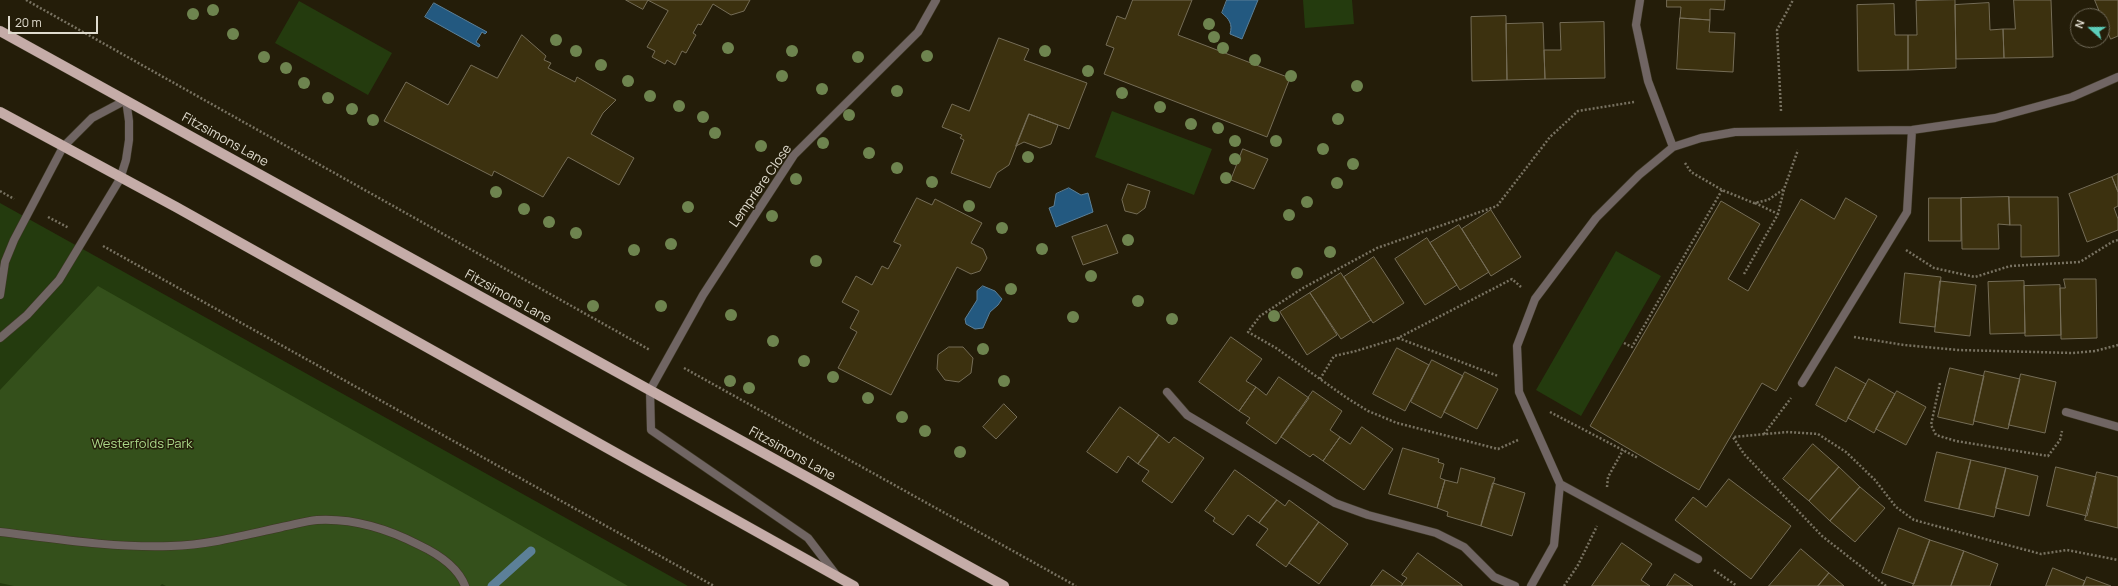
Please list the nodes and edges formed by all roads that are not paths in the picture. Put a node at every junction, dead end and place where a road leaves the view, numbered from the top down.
1 (936, 0) edge
2 (1640, 0) edge
3 (0, 30) edge
4 (2118, 77) edge
5 (126, 100) junction
6 (0, 112) edge
7 (1912, 130) junction
8 (63, 147) junction
9 (1672, 147) junction
10 (120, 179) junction
11 (0, 295) edge
12 (0, 338) edge
13 (1802, 383) road end
14 (650, 390) junction
15 (1167, 392) dead end
16 (2066, 412) road end
17 (2118, 427) edge
18 (1560, 484) junction
19 (0, 532) edge
20 (1698, 559) road end
21 (837, 576) junction
22 (465, 586) edge
23 (854, 586) edge
24 (1004, 586) edge
25 (1516, 586) edge
26 (1531, 586) edge

1 - 14 street, Lempriere Close
2 - 9 street
3 - 5 main road, Fitzsimons Lane
4 - 7 street
5 - 8 street
5 - 10 street
5 - 14 main road, Fitzsimons Lane
6 - 8 main road
7 - 9 street
7 - 13 street
8 - 10 main road
8 - 11 street
9 - 18 street
10 - 12 street
10 - 21 main road
14 - 21 street
14 - 24 main road, Fitzsimons Lane
15 - 25 street
16 - 17 street
18 - 20 street
18 - 26 street
19 - 22 street
21 - 23 main road

